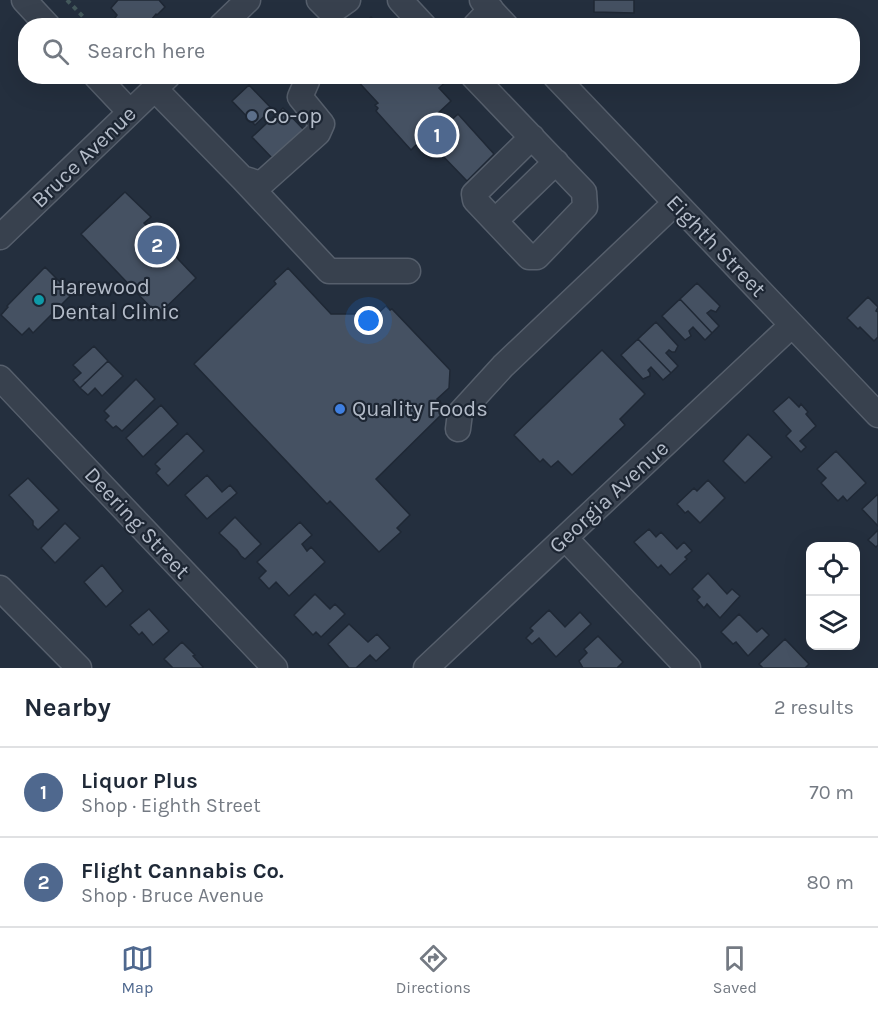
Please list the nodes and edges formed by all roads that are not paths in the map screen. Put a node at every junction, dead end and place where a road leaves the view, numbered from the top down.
1 (24, 0) edge
2 (320, 0) edge
3 (348, 0) edge
4 (400, 0) edge
5 (41, 18) edge
6 (417, 18) edge
7 (104, 84) edge
8 (160, 84) edge
9 (162, 84) edge
10 (306, 84) edge
11 (481, 84) edge
12 (563, 84) edge
13 (130, 112) junction
14 (532, 137) junction
15 (556, 162) junction
16 (242, 178) junction
17 (675, 203) junction
18 (495, 221) junction
19 (0, 237) edge
20 (408, 271) dead end
21 (792, 326) junction
22 (0, 378) edge
23 (878, 416) edge
24 (458, 429) dead end
25 (565, 538) junction
26 (0, 588) edge
27 (79, 668) edge
28 (275, 668) edge
29 (426, 668) edge
30 (688, 668) edge

1 - 5 street
2 - 3 street
4 - 6 street
7 - 13 street
8 - 13 street, Bruce Avenue
9 - 16 street
10 - 16 street
11 - 14 street
12 - 17 street, Eighth Street
13 - 19 street, Bruce Avenue
14 - 15 street
14 - 18 street
15 - 18 street
15 - 18 street
16 - 20 street
17 - 21 street, Eighth Street
17 - 24 street
21 - 23 street, Eighth Street
21 - 25 street, Georgia Avenue
22 - 28 street, Deering Street
25 - 29 street, Georgia Avenue
25 - 30 street
26 - 27 street

